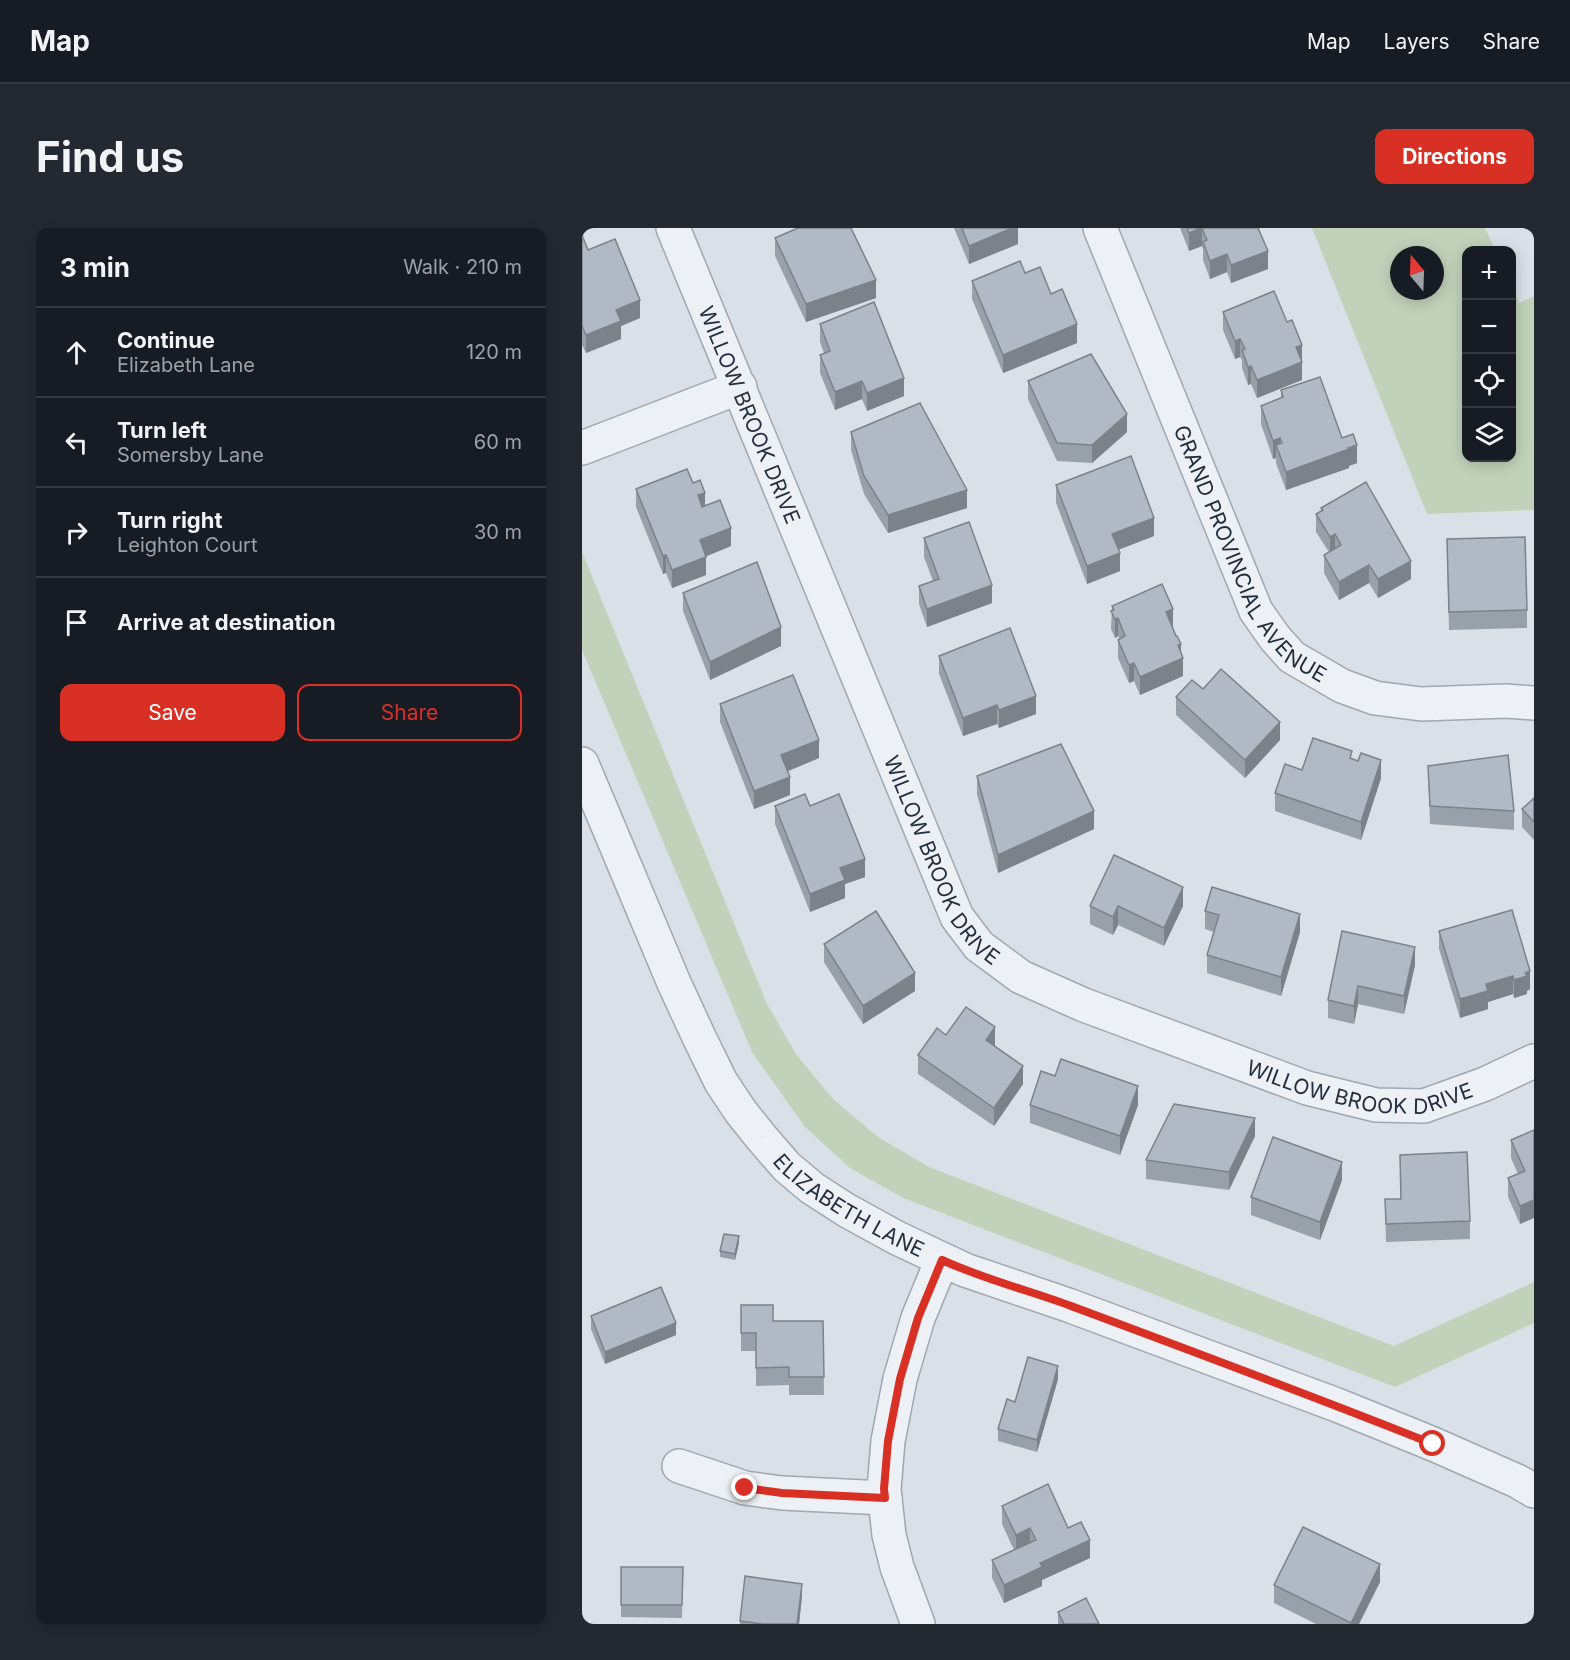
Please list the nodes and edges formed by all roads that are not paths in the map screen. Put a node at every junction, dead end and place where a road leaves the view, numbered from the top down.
1 (673, 228) edge
2 (1100, 228) edge
3 (740, 387) junction
4 (582, 448) edge
5 (1534, 703) edge
6 (582, 764) edge
7 (1534, 1061) edge
8 (942, 1260) junction
9 (679, 1466) dead end
10 (1534, 1491) edge
11 (885, 1498) junction
12 (918, 1624) edge

1 - 3 street, WILLOW BROOK DRIVE
2 - 5 street, GRAND PROVINCIAL AVENUE
3 - 4 street
3 - 7 street, WILLOW BROOK DRIVE
6 - 8 street, ELIZABETH LANE
8 - 10 street, ELIZABETH LANE
8 - 11 street
9 - 11 street
11 - 12 street

